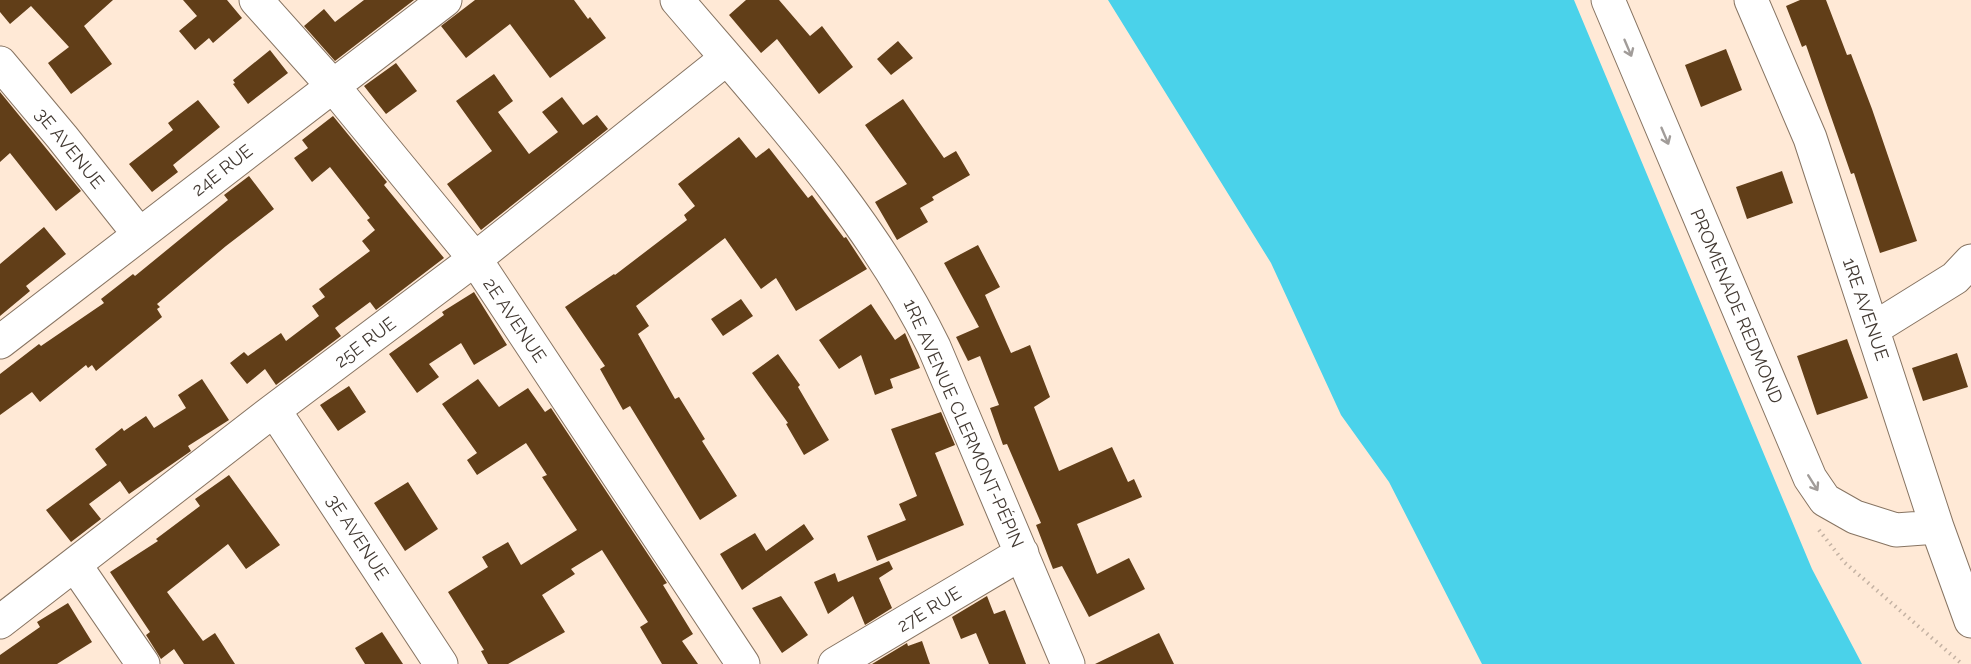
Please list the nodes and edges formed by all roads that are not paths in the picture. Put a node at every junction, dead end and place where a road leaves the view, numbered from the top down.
1 (256, 0) edge
2 (445, 0) edge
3 (677, 0) edge
4 (1608, 0) edge
5 (1751, 0) edge
6 (727, 58) junction
7 (0, 63) edge
8 (332, 85) junction
9 (139, 234) junction
10 (475, 259) junction
11 (1971, 261) edge
12 (1873, 329) junction
13 (0, 342) edge
14 (274, 410) junction
15 (1937, 527) junction
16 (1023, 553) junction
17 (75, 565) junction
18 (1971, 621) edge
19 (0, 622) edge
20 (143, 664) edge
21 (441, 664) edge
22 (743, 664) edge
23 (835, 664) edge
24 (1068, 664) edge

1 - 8 street, 2E AVENUE
2 - 8 street, 24E RUE
3 - 6 street, 1RE AVENUE CLERMONT-PÉPIN
4 -> 15 street, PROMENADE REDMOND
5 - 12 street, 1RE AVENUE
6 - 10 street, 25E RUE
6 - 16 street, 1RE AVENUE CLERMONT-PÉPIN
7 - 9 street, 3E AVENUE
8 - 9 street, 24E RUE
8 - 10 street, 2E AVENUE
9 - 13 street, 24E RUE
10 - 14 street, 25E RUE
10 - 22 street, 2E AVENUE
11 - 12 street
12 - 15 street, 1RE AVENUE
14 - 17 street, 25E RUE
14 - 21 street, 3E AVENUE
15 - 18 street, 1RE AVENUE
16 - 23 street, 27E RUE
16 - 24 street, 1RE AVENUE CLERMONT-PÉPIN
17 - 19 street, 25E RUE
17 - 20 street

